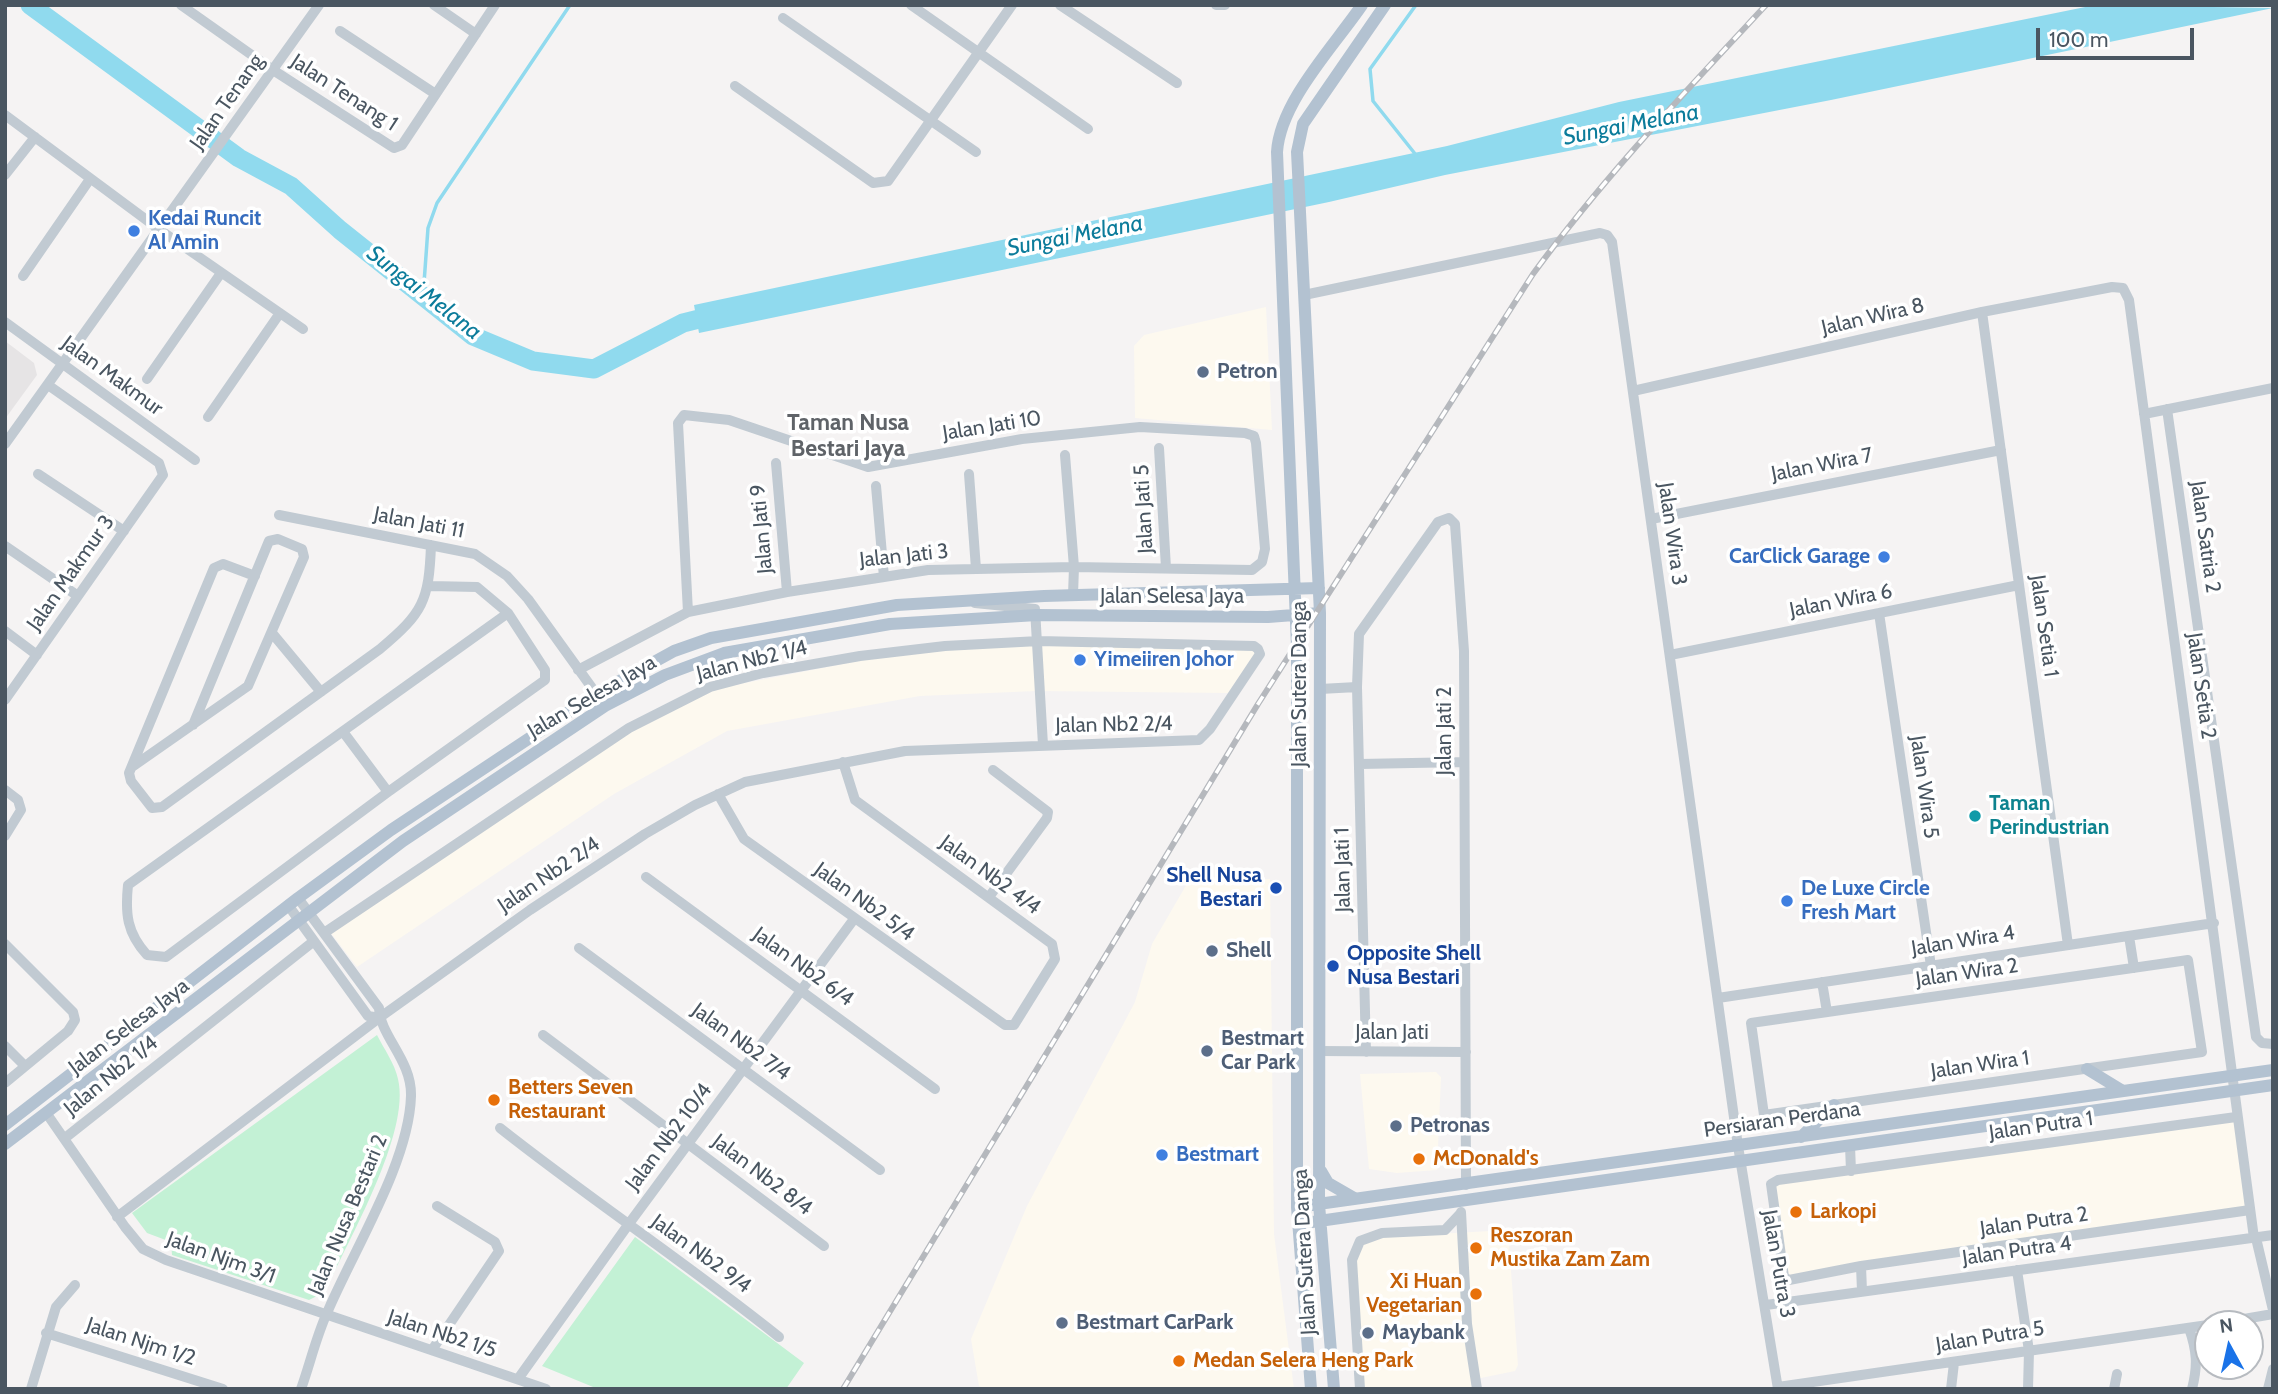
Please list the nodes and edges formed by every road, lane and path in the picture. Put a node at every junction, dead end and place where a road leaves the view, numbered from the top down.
1 (181, 5) edge
2 (319, 5) edge
3 (433, 5) edge
4 (495, 5) edge
5 (911, 5) edge
6 (1012, 5) edge
7 (1060, 5) edge
8 (1216, 5) edge
9 (1225, 5) edge
10 (1362, 5) edge
11 (1385, 5) edge
12 (783, 18) dead end
13 (340, 30) dead end
14 (476, 34) junction
15 (978, 51) junction
16 (273, 71) junction
17 (1177, 83) dead end
18 (735, 86) dead end
19 (435, 93) junction
20 (5, 115) edge
21 (932, 119) junction
22 (1088, 129) dead end
23 (35, 138) junction
24 (976, 152) dead end
25 (5, 175) edge
26 (90, 179) junction
27 (162, 226) junction
28 (221, 273) junction
29 (23, 276) dead end
30 (2123, 288) joint
31 (1304, 295) junction
32 (1982, 312) junction
33 (280, 313) junction
34 (5, 322) edge
35 (303, 329) dead end
36 (62, 364) junction
37 (148, 380) dead end
38 (48, 385) junction
39 (2273, 388) edge
40 (1633, 391) junction
41 (2167, 409) junction
42 (2144, 414) junction
43 (208, 417) dead end
44 (5, 444) edge
45 (1159, 448) dead end
46 (2001, 450) junction
47 (1065, 455) dead end
48 (195, 460) dead end
49 (776, 463) dead end
50 (38, 474) dead end
51 (970, 474) dead end
52 (876, 486) dead end
53 (279, 515) dead end
54 (1651, 519) junction
55 (124, 531) junction
56 (431, 545) junction
57 (5, 547) edge
58 (1291, 566) junction
59 (1074, 567) junction
60 (1166, 568) junction
61 (976, 569) junction
62 (1252, 570) joint
63 (255, 576) junction
64 (884, 577) junction
65 (429, 586) junction
66 (2020, 586) junction
67 (1319, 588) junction
68 (1293, 590) junction
69 (1249, 591) junction
70 (787, 592) junction
71 (1073, 595) junction
72 (78, 596) junction
73 (968, 601) junction
74 (688, 612) junction
75 (508, 613) junction
76 (1320, 613) junction
77 (1880, 613) junction
78 (1037, 615) junction
79 (1294, 615) junction
80 (1268, 617) junction
81 (5, 631) edge
82 (272, 633) junction
83 (1038, 641) junction
84 (1297, 647) junction
85 (1670, 654) junction
86 (37, 655) junction
87 (578, 670) junction
88 (1357, 687) junction
89 (1320, 689) junction
90 (321, 692) junction
91 (596, 694) junction
92 (5, 700) edge
93 (605, 706) junction
94 (193, 725) junction
95 (344, 733) junction
96 (1199, 740) joint
97 (1043, 745) junction
98 (843, 762) junction
99 (1464, 762) junction
100 (1360, 764) junction
101 (132, 767) junction
102 (993, 770) dead end
103 (5, 790) edge
104 (388, 792) junction
105 (718, 794) junction
106 (5, 836) edge
107 (646, 877) dead end
108 (989, 897) junction
109 (293, 902) junction
110 (304, 917) junction
111 (854, 919) junction
112 (2214, 923) junction
113 (324, 933) junction
114 (2129, 936) junction
115 (314, 941) junction
116 (5, 944) edge
117 (2068, 945) junction
118 (579, 948) dead end
119 (1931, 965) junction
120 (2134, 968) junction
121 (1822, 982) junction
122 (803, 989) junction
123 (1717, 998) junction
124 (1827, 1012) junction
125 (379, 1018) junction
126 (1005, 1026) joint
127 (543, 1035) dead end
128 (2267, 1043) edge
129 (5, 1046) edge
130 (1319, 1052) junction
131 (1366, 1052) junction
132 (1465, 1052) junction
133 (2202, 1052) joint
134 (25, 1066) junction
135 (744, 1068) junction
136 (2087, 1069) junction
137 (2273, 1070) edge
138 (2234, 1075) junction
139 (5, 1083) edge
140 (2273, 1085) edge
141 (935, 1089) dead end
142 (2123, 1091) junction
143 (2234, 1091) junction
144 (43, 1098) junction
145 (1834, 1105) junction
146 (47, 1114) junction
147 (1764, 1115) joint
148 (2236, 1117) junction
149 (5, 1119) edge
150 (5, 1125) edge
151 (500, 1128) dead end
152 (1801, 1137) junction
153 (65, 1138) junction
154 (688, 1143) junction
155 (5, 1144) edge
156 (1738, 1146) junction
157 (1850, 1146) junction
158 (1741, 1162) junction
159 (1319, 1168) junction
160 (880, 1170) dead end
161 (1851, 1171) junction
162 (1466, 1185) junction
163 (1360, 1200) junction
164 (1320, 1204) junction
165 (437, 1206) dead end
166 (1297, 1207) junction
167 (1461, 1208) junction
168 (2250, 1210) junction
169 (117, 1217) junction
170 (1352, 1218) junction
171 (1320, 1223) junction
172 (628, 1224) junction
173 (1298, 1224) junction
174 (1445, 1230) junction
175 (2273, 1235) edge
176 (2255, 1238) junction
177 (824, 1246) dead end
178 (1463, 1248) junction
179 (1321, 1253) junction
180 (1861, 1266) junction
181 (2017, 1270) junction
182 (1784, 1277) joint
183 (75, 1285) dead end
184 (1862, 1292) junction
185 (1766, 1305) junction
186 (2273, 1312) edge
187 (325, 1316) junction
188 (2194, 1327) edge
189 (2189, 1328) junction
190 (46, 1333) junction
191 (779, 1337) dead end
192 (432, 1350) junction
193 (2029, 1350) junction
194 (1954, 1363) junction
195 (2273, 1369) edge
196 (2118, 1374) dead end
197 (518, 1379) junction
198 (1778, 1388) edge
199 (31, 1389) edge
200 (223, 1389) edge
201 (301, 1389) edge
202 (546, 1389) edge
203 (1311, 1389) edge
204 (1334, 1389) edge
205 (1360, 1389) edge
206 (1477, 1389) edge
207 (1951, 1389) edge
208 (2028, 1389) edge
209 (2114, 1389) edge
210 (2192, 1389) edge
211 (2268, 1389) edge

1 - 16 street, Jalan Tenang 1
2 - 16 street, Jalan Tenang
3 - 14 street
4 - 14 street
5 - 15 street
6 - 15 street
7 - 17 street
8 - 9 street
10 - 58 main road, Jalan Sutera Danga
11 - 31 main road, Jalan Sutera Danga
12 - 21 street
13 - 19 street
14 - 19 street
15 - 21 street
15 - 22 street
16 - 19 street, Jalan Tenang 1
16 - 27 street, Jalan Tenang
18 - 21 street
20 - 23 street
21 - 24 street
23 - 25 street
23 - 26 street
26 - 27 street
26 - 29 street
27 - 28 street
27 - 36 street, Jalan Tenang
28 - 33 street
28 - 37 street
30 - 32 street, Jalan Wira 8
30 - 42 street, Jalan Setia 2
31 - 40 street, Jalan Wira 3
31 - 67 main road, Jalan Sutera Danga
32 - 40 street, Jalan Wira 8
32 - 46 street, Jalan Setia 1
33 - 35 street
33 - 43 street
34 - 36 street, Jalan Makmur
36 - 38 street, Jalan Tenang
36 - 48 street, Jalan Makmur
38 - 44 street, Jalan Tenang
38 - 55 street, Jalan Makmur 3
39 - 41 street
40 - 54 street, Jalan Wira 3
41 - 42 street
41 - 128 street, Jalan Satria 2
42 - 112 street, Jalan Setia 2
45 - 60 street, Jalan Jati 5
46 - 54 street, Jalan Wira 7
46 - 66 street, Jalan Setia 1
47 - 59 street
49 - 70 street, Jalan Jati 9
50 - 55 street
51 - 61 street
52 - 64 street
53 - 56 street, Jalan Jati 11
54 - 85 street, Jalan Wira 3
55 - 72 street, Jalan Makmur 3
56 - 65 street
56 - 87 street, Jalan Jati 11
57 - 72 street
58 - 68 main road, Jalan Sutera Danga
58 - 69 main road
59 - 60 street, Jalan Jati 3
59 - 61 street, Jalan Jati 3
59 - 71 street
60 - 62 street, Jalan Jati 3
61 - 64 street, Jalan Jati 3
62 - 74 street, Jalan Jati 10
63 - 82 street
63 - 94 street
63 - 101 street
64 - 70 street, Jalan Jati 3
65 - 75 street
65 - 90 street
66 - 77 street, Jalan Wira 6
66 - 117 street, Jalan Setia 1
67 - 68 main road, Jalan Selesa Jaya
67 - 76 main road, Jalan Sutera Danga
68 - 69 main road, Jalan Selesa Jaya
68 - 79 main road, Jalan Sutera Danga
69 - 71 main road, Jalan Selesa Jaya
70 - 74 street, Jalan Jati 3
71 - 73 main road, Jalan Selesa Jaya
72 - 86 street, Jalan Makmur 3
73 - 78 street
73 - 91 main road, Jalan Selesa Jaya
74 - 87 street, Jalan Jati 3
75 - 95 street
75 - 104 street
76 - 79 main road, Jalan Selesa Jaya
76 - 89 main road, Jalan Sutera Danga
77 - 85 street, Jalan Wira 6
77 - 119 street, Jalan Wira 5
78 - 80 main road, Jalan Selesa Jaya
78 - 83 street
78 - 93 main road, Jalan Selesa Jaya
79 - 80 main road, Jalan Selesa Jaya
79 - 84 main road, Jalan Sutera Danga
80 - 84 main road
81 - 86 street
82 - 90 street
82 - 94 street
83 - 96 street, Jalan Nb2 1/4
83 - 97 street
83 - 113 street, Jalan Nb2 1/4
84 - 166 main road, Jalan Sutera Danga
85 - 123 street, Jalan Wira 3
86 - 92 street, Jalan Makmur 3
87 - 91 street, Jalan Jati 11
88 - 89 street
88 - 99 street, Jalan Jati 2
88 - 100 street, Jalan Jati 1
89 - 130 main road, Jalan Sutera Danga
90 - 101 street
91 - 93 street, Jalan Jati 11
91 - 109 main road, Jalan Selesa Jaya
93 - 110 main road, Jalan Selesa Jaya
94 - 101 street
95 - 104 street
95 - 104 street
96 - 97 street, Jalan Nb2 2/4
97 - 98 street, Jalan Nb2 2/4
98 - 105 street, Jalan Nb2 2/4
98 - 108 street, Jalan Nb2 4/4
99 - 100 street
99 - 132 street, Jalan Jati 2
100 - 131 street, Jalan Jati 1
102 - 108 street
103 - 106 street
105 - 111 street, Jalan Nb2 5/4
105 - 125 street, Jalan Nb2 2/4
107 - 122 street, Jalan Nb2 6/4
108 - 126 street, Jalan Nb2 4/4
109 - 110 street, Jalan Nusa Bestari 2
109 - 144 main road, Jalan Selesa Jaya
110 - 113 street, Jalan Nusa Bestari 2
110 - 115 street, Jalan Nusa Bestari 2
110 - 146 main road, Jalan Selesa Jaya
111 - 122 street, Jalan Nb2 10/4
111 - 126 street, Jalan Nb2 5/4
112 - 114 street, Jalan Wira 4
112 - 138 street, Jalan Setia 2
113 - 125 street, Jalan Nusa Bestari 2
114 - 117 street, Jalan Wira 4
114 - 120 street
115 - 125 street, Jalan Nusa Bestari 2
115 - 153 street, Jalan Nb2 1/4
116 - 134 street
117 - 119 street, Jalan Wira 4
118 - 135 street, Jalan Nb2 7/4
119 - 121 street, Jalan Wira 4
120 - 124 street, Jalan Wira 2
120 - 133 street, Jalan Wira 2
121 - 123 street, Jalan Wira 4
121 - 124 street
122 - 135 street, Jalan Nb2 10/4
122 - 141 street, Jalan Nb2 6/4
123 - 156 street, Jalan Wira 3
124 - 147 street, Jalan Wira 2
125 - 169 street, Jalan Nb2 2/4
125 - 187 street, Jalan Nusa Bestari 2
127 - 154 street, Jalan Nb2 8/4
129 - 134 street
130 - 131 street, Jalan Jati
130 - 159 main road, Jalan Sutera Danga
131 - 132 street, Jalan Jati
132 - 162 street, Jalan Jati 2
133 - 136 street, Jalan Wira 1
134 - 139 street
135 - 154 street, Jalan Nb2 10/4
135 - 160 street, Jalan Nb2 7/4
136 - 142 main road
136 - 145 street, Jalan Wira 1
137 - 138 main road, Persiaran Perdana
138 - 142 main road, Persiaran Perdana
138 - 143 street, Jalan Setia 2
140 - 143 main road, Persiaran Perdana
142 - 152 main road, Persiaran Perdana
143 - 148 street, Jalan Setia 2
143 - 157 main road, Persiaran Perdana
144 - 149 main road
144 - 150 main road, Jalan Selesa Jaya
145 - 147 street, Jalan Wira 1
145 - 152 main road
146 - 153 street
146 - 155 main road, Jalan Selesa Jaya
148 - 161 street, Jalan Putra 1
148 - 168 street, Jalan Setia 2
151 - 172 street, Jalan Nb2 9/4
152 - 156 main road, Persiaran Perdana
153 - 169 street
154 - 172 street, Jalan Nb2 10/4
154 - 177 street, Jalan Nb2 8/4
156 - 158 street, Jalan Putra 3
156 - 162 main road, Persiaran Perdana
157 - 158 main road, Persiaran Perdana
157 - 161 street
158 - 167 main road, Persiaran Perdana
158 - 185 street, Jalan Putra 3
159 - 163 main road
159 - 164 main road, Jalan Sutera Danga
161 - 182 street, Jalan Putra 1
162 - 163 main road, Persiaran Perdana
163 - 164 main road, Persiaran Perdana
164 - 166 main road, Persiaran Perdana
164 - 171 main road, Jalan Sutera Danga
165 - 192 street
166 - 173 main road, Jalan Sutera Danga
167 - 170 main road, Persiaran Perdana
167 - 174 street
167 - 178 street
168 - 176 street, Jalan Setia 2
168 - 180 street, Jalan Putra 2
169 - 187 street, Jalan Njm 3/1
170 - 171 main road, Persiaran Perdana
170 - 179 main road
171 - 173 main road, Persiaran Perdana
171 - 179 main road, Jalan Sutera Danga
172 - 191 street, Jalan Nb2 9/4
172 - 197 street, Jalan Nb2 10/4
173 - 203 main road, Jalan Sutera Danga
174 - 178 street
174 - 205 street
175 - 176 street, Jalan Putra 4
176 - 181 street, Jalan Putra 4
176 - 186 street, Jalan Setia 2
178 - 206 street
179 - 204 main road, Jalan Sutera Danga
180 - 182 street, Jalan Putra 2
180 - 184 street
181 - 184 street, Jalan Putra 4
181 - 193 street
183 - 190 street
184 - 185 street, Jalan Putra 4
185 - 198 street, Jalan Putra 3
187 - 192 street, Jalan Nb2 1/5
187 - 201 street, Jalan Nusa Bestari 2
188 - 189 street, Jalan Putra 5
189 - 193 street, Jalan Putra 5
189 - 210 street
190 - 199 street
190 - 200 street, Jalan Njm 1/2
192 - 197 street, Jalan Nb2 1/5
193 - 194 street, Jalan Putra 5
193 - 208 street
194 - 198 street, Jalan Putra 5
194 - 207 street
195 - 211 street
196 - 209 street
197 - 202 street, Jalan Nb2 1/5

